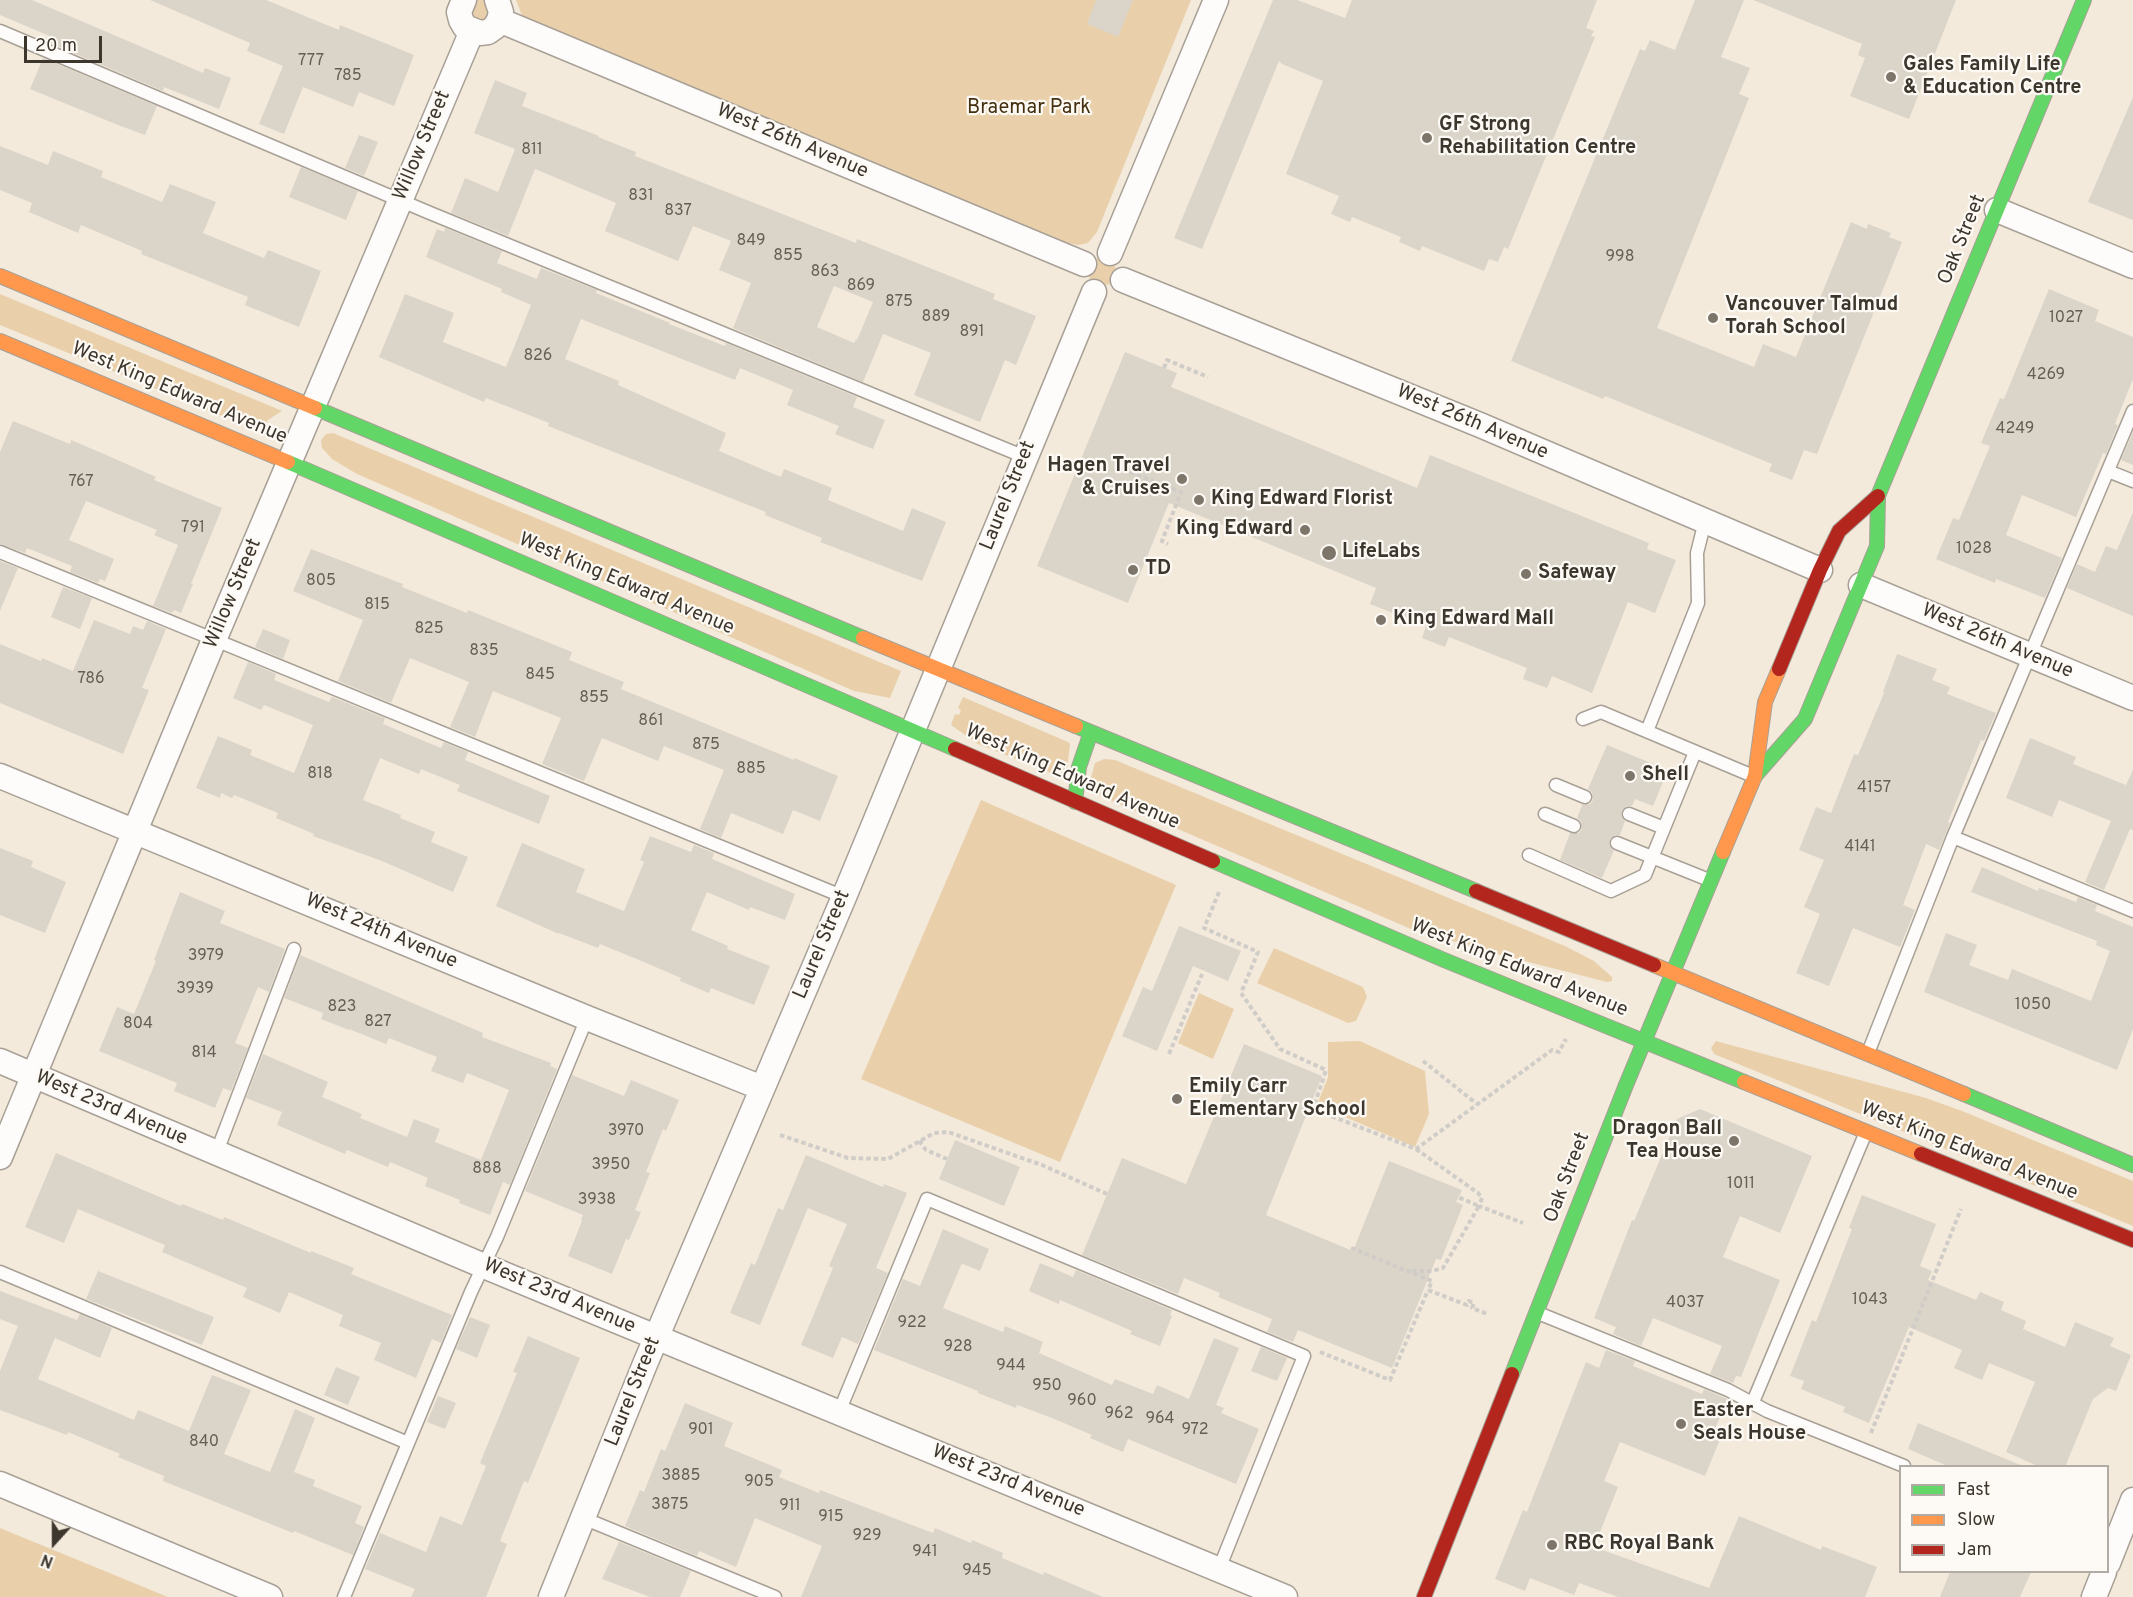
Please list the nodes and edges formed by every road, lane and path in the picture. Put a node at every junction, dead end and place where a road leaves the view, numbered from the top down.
1 (1216, 0) edge
2 (2084, 0) edge
3 (458, 1) edge
4 (498, 10) edge
5 (0, 31) edge
6 (472, 31) junction
7 (400, 201) junction
8 (1997, 210) junction
9 (1110, 253) junction
10 (1084, 264) junction
11 (2133, 266) edge
12 (0, 276) edge
13 (1123, 280) junction
14 (1094, 292) junction
15 (0, 340) edge
16 (1164, 368) dead end
17 (1208, 377) dead end
18 (313, 408) junction
19 (2133, 411) edge
20 (1025, 456) junction
21 (290, 462) junction
22 (2108, 471) junction
23 (1130, 472) dead end
24 (2133, 481) edge
25 (1878, 496) junction
26 (1705, 521) junction
27 (1168, 544) dead end
28 (0, 552) edge
29 (1820, 570) junction
30 (1861, 585) junction
31 (214, 640) junction
32 (2029, 655) junction
33 (937, 669) junction
34 (2133, 698) edge
35 (1582, 719) dead end
36 (912, 729) junction
37 (1647, 731) junction
38 (1091, 732) junction
39 (1695, 752) junction
40 (0, 776) edge
41 (1755, 776) junction
42 (1556, 785) dead end
43 (1585, 797) dead end
44 (1075, 802) junction
45 (1545, 814) dead end
46 (1629, 814) dead end
47 (1574, 826) dead end
48 (1664, 828) junction
49 (136, 830) junction
50 (1953, 837) junction
51 (1617, 843) dead end
52 (1529, 855) dead end
53 (1652, 857) junction
54 (1710, 880) junction
55 (1221, 888) dead end
56 (844, 897) junction
57 (2133, 911) edge
58 (294, 949) dead end
59 (1672, 972) junction
60 (1202, 974) dead end
61 (587, 1018) junction
62 (1567, 1038) dead end
63 (1644, 1041) junction
64 (1169, 1054) dead end
65 (1868, 1055) junction
66 (0, 1061) edge
67 (1423, 1061) dead end
68 (34, 1076) junction
69 (762, 1088) junction
70 (1477, 1104) junction
71 (1867, 1131) junction
72 (780, 1135) dead end
73 (919, 1141) junction
74 (1416, 1149) junction
75 (216, 1154) junction
76 (0, 1157) edge
77 (947, 1159) dead end
78 (2133, 1165) edge
79 (1107, 1194) dead end
80 (1458, 1197) dead end
81 (1479, 1206) junction
82 (1962, 1209) dead end
83 (1522, 1223) dead end
84 (2133, 1240) edge
85 (1351, 1248) dead end
86 (484, 1266) junction
87 (1408, 1271) junction
88 (0, 1272) edge
89 (1428, 1290) junction
90 (1537, 1312) junction
91 (1487, 1314) dead end
92 (656, 1337) junction
93 (1312, 1349) dead end
94 (1753, 1402) junction
95 (839, 1412) junction
96 (408, 1443) junction
97 (1864, 1451) junction
98 (1899, 1465) edge
99 (0, 1484) edge
100 (2133, 1500) edge
101 (583, 1518) junction
102 (2109, 1553) edge
103 (1220, 1569) junction
104 (2104, 1573) edge
105 (270, 1597) edge
106 (344, 1597) edge
107 (551, 1597) edge
108 (775, 1597) edge
109 (1286, 1597) edge
110 (1424, 1597) edge
111 (2094, 1597) edge

1 - 9 street
2 - 8 main road, Oak Street
3 - 6 street
4 - 6 street
4 - 10 street, West 26th Avenue
5 - 7 lane
6 - 7 street, Willow Street
7 - 18 street, Willow Street
7 - 20 lane
8 - 11 street
8 - 25 main road, Oak Street
9 - 10 street
9 - 13 street
10 - 14 street
12 - 18 main road, West King Edward Avenue
13 - 14 street
13 - 26 street, West 26th Avenue
14 - 20 street, Laurel Street
15 - 21 main road, West King Edward Avenue
16 - 17 path
18 - 21 street, Willow Street
18 - 33 main road, West King Edward Avenue
19 - 22 lane
20 - 33 street, Laurel Street
21 - 31 street, Willow Street
21 - 36 main road, West King Edward Avenue
22 - 24 lane
22 - 32 lane
23 - 27 path
25 - 29 main road, Oak Street
25 - 30 main road, Oak Street
26 - 29 street, West 26th Avenue
26 - 37 lane
28 - 31 lane
29 - 41 main road, Oak Street
30 - 32 street, West 26th Avenue
30 - 41 main road, Oak Street
31 - 49 street, Willow Street
31 - 56 lane
32 - 34 street, West 26th Avenue
32 - 50 lane
33 - 36 street, Laurel Street
33 - 38 main road, West King Edward Avenue
35 - 37 lane
36 - 44 main road, West King Edward Avenue
36 - 56 street, Laurel Street
37 - 39 lane
38 - 44 main road
38 - 59 main road, West King Edward Avenue
39 - 41 lane
39 - 48 lane
40 - 49 street, West 24th Avenue
41 - 54 main road, Oak Street
42 - 43 lane
44 - 63 main road, West King Edward Avenue
45 - 47 lane
46 - 48 lane
48 - 53 lane
49 - 61 street, West 24th Avenue
49 - 68 street, Willow Street
50 - 57 lane
50 - 65 lane
51 - 53 lane
52 - 53 lane
53 - 54 lane
54 - 59 main road, Oak Street
55 - 74 path
56 - 69 street, Laurel Street
58 - 75 lane
59 - 63 main road, Oak Street
59 - 65 main road, West King Edward Avenue
60 - 64 path
61 - 69 street, West 24th Avenue
61 - 86 lane
62 - 70 path
63 - 71 main road, West King Edward Avenue
63 - 90 main road, Oak Street
65 - 78 main road, West King Edward Avenue
66 - 68 street, West 23rd Avenue
67 - 70 path
68 - 75 street, West 23rd Avenue
68 - 76 street, Willow Street
69 - 92 street, Laurel Street
70 - 74 path
71 - 84 main road, West King Edward Avenue
71 - 94 lane
72 - 73 path
73 - 77 path
73 - 79 path
74 - 81 path
75 - 86 street, West 23rd Avenue
80 - 81 path
81 - 83 path
81 - 87 path
82 - 97 path
85 - 87 path
86 - 92 street, West 23rd Avenue
86 - 96 lane
87 - 89 path
88 - 96 lane
89 - 91 path
89 - 93 path
90 - 94 lane
90 - 110 main road, Oak Street
92 - 95 street, West 23rd Avenue
92 - 101 street, Laurel Street
94 - 97 lane
95 - 103 street, West 23rd Avenue
95 - 103 lane
96 - 106 lane
97 - 98 lane
99 - 105 street
100 - 102 street
101 - 107 street, Laurel Street
101 - 108 lane
103 - 109 street, West 23rd Avenue
104 - 111 street

